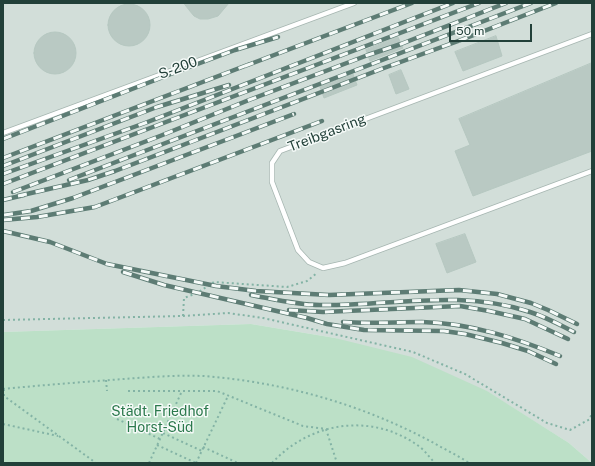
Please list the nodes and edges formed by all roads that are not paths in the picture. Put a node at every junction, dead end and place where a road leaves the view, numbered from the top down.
1 (354, 3) edge
2 (592, 34) edge
3 (3, 133) edge
4 (592, 171) edge

1 - 3 lane, S-200
2 - 4 lane, Treibgasring

